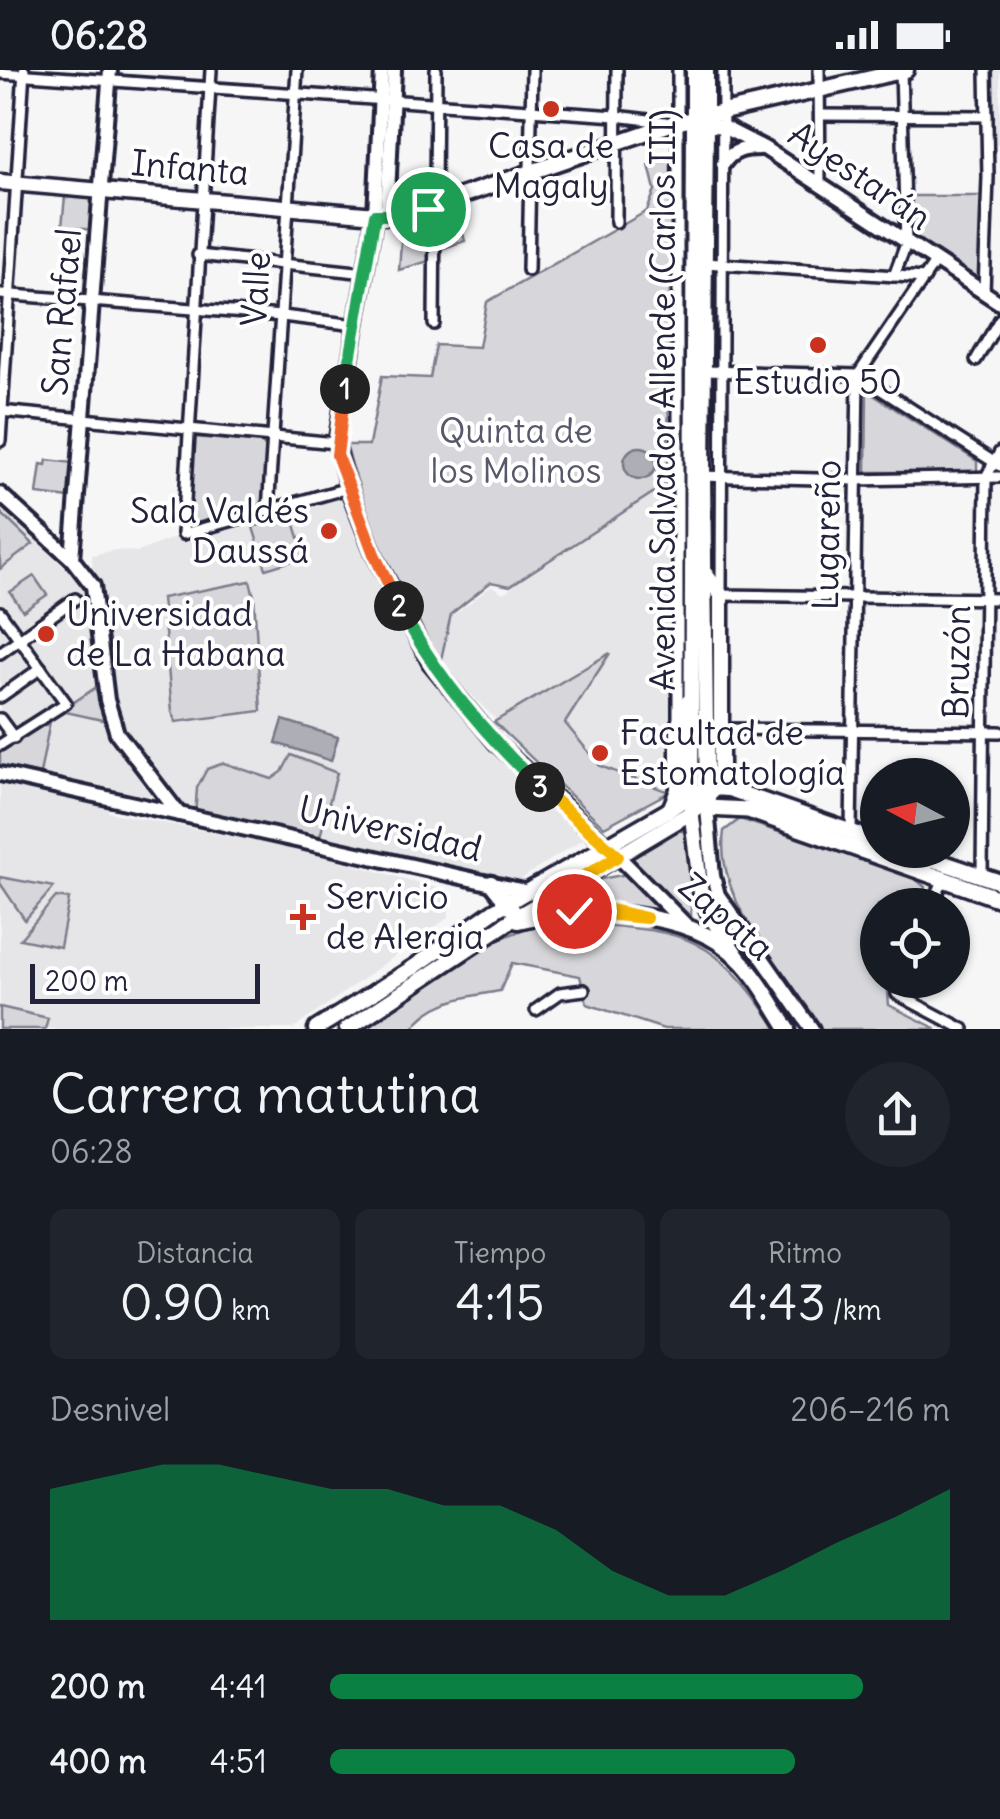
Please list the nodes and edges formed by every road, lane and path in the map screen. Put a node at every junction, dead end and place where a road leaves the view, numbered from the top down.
1 (211, 70) edge
2 (297, 70) edge
3 (382, 70) edge
4 (394, 70) edge
5 (436, 70) edge
6 (532, 70) edge
7 (617, 70) edge
8 (678, 70) edge
9 (694, 70) edge
10 (706, 70) edge
11 (723, 70) edge
12 (819, 70) edge
13 (903, 70) edge
14 (986, 70) edge
15 (24, 73) edge
16 (0, 74) edge
17 (110, 76) edge
18 (819, 89) junction
19 (210, 90) junction
20 (295, 94) junction
21 (386, 102) junction
22 (434, 104) junction
23 (530, 112) junction
24 (820, 115) junction
25 (616, 116) junction
26 (903, 116) junction
27 (987, 116) junction
28 (702, 119) junction
29 (616, 144) junction
30 (764, 148) junction
31 (723, 164) junction
32 (530, 174) junction
33 (0, 182) edge
34 (17, 183) junction
35 (820, 185) junction
36 (102, 190) junction
37 (203, 200) junction
38 (436, 206) junction
39 (288, 207) junction
40 (381, 216) junction
41 (616, 222) dead end
42 (906, 244) junction
43 (198, 256) junction
44 (935, 262) junction
45 (705, 263) junction
46 (723, 264) junction
47 (284, 265) junction
48 (528, 270) dead end
49 (366, 273) junction
50 (894, 276) junction
51 (925, 278) junction
52 (984, 292) junction
53 (5, 294) edge
54 (94, 302) junction
55 (1000, 303) edge
56 (196, 310) junction
57 (282, 316) junction
58 (1000, 319) edge
59 (434, 324) dead end
60 (356, 325) junction
61 (976, 360) dead end
62 (704, 371) junction
63 (723, 372) junction
64 (858, 375) junction
65 (1, 412) edge
66 (83, 419) junction
67 (190, 427) junction
68 (274, 437) junction
69 (0, 441) edge
70 (336, 444) junction
71 (998, 460) edge
72 (690, 476) junction
73 (722, 477) junction
74 (986, 477) junction
75 (1000, 477) edge
76 (855, 480) junction
77 (348, 488) junction
78 (0, 494) edge
79 (268, 511) junction
80 (72, 559) junction
81 (705, 573) junction
82 (721, 595) junction
83 (854, 596) junction
84 (986, 598) junction
85 (75, 599) dead end
86 (1000, 599) edge
87 (0, 612) edge
88 (20, 639) junction
89 (0, 653) edge
90 (40, 668) junction
91 (692, 690) junction
92 (0, 697) edge
93 (0, 720) edge
94 (678, 726) junction
95 (720, 730) junction
96 (983, 732) junction
97 (1000, 732) edge
98 (853, 733) junction
99 (14, 738) junction
100 (0, 745) edge
101 (0, 774) edge
102 (703, 798) junction
103 (153, 801) junction
104 (668, 811) junction
105 (180, 814) junction
106 (851, 832) junction
107 (860, 835) edge
108 (606, 844) junction
109 (618, 856) junction
110 (958, 868) edge
111 (982, 876) junction
112 (944, 879) junction
113 (485, 881) junction
114 (1000, 882) edge
115 (940, 888) edge
116 (527, 892) junction
117 (551, 896) junction
118 (1000, 899) edge
119 (508, 902) junction
120 (488, 915) junction
121 (646, 918) junction
122 (733, 920) joint
123 (510, 922) junction
124 (693, 930) junction
125 (739, 958) junction
126 (418, 974) junction
127 (584, 990) dead end
128 (905, 998) edge
129 (536, 1010) dead end
130 (316, 1029) edge
131 (347, 1029) edge
132 (788, 1029) edge
133 (812, 1029) edge
134 (963, 1029) edge

1 - 19 street
2 - 20 street, Valle
3 - 21 main road
4 - 21 main road
5 - 22 street
6 - 23 street
7 - 25 street
8 - 28 street, Avenida Salvador Allende (Carlos III)
9 - 28 main road, Avenida Salvador Allende (Carlos III)
10 - 28 main road, Avenida Salvador Allende (Carlos III)
11 - 28 street, Avenida Salvador Allende (Carlos III)
12 - 18 street
13 - 18 main road, Infanta
13 - 26 street
14 - 27 street
15 - 16 street
15 - 17 street
15 - 34 street
17 - 19 street
17 - 36 main road, San Rafael
18 - 24 street
18 - 28 main road, Infanta
19 - 20 street
19 - 37 street
20 - 21 street
20 - 39 street, Valle
21 - 22 street
21 - 40 main road
22 - 23 street
22 - 38 street
23 - 25 street
23 - 32 street
24 - 26 street
24 - 35 street
25 - 28 street
25 - 29 street
26 - 27 street
26 - 42 street
27 - 52 street
28 - 29 main road, Infanta
28 - 30 main road, Ayestarán
28 - 31 street, Avenida Salvador Allende (Carlos III)
28 - 45 main road, Avenida Salvador Allende (Carlos III)
28 - 72 main road, Avenida Salvador Allende (Carlos III)
29 - 32 main road, Infanta
29 - 41 street
30 - 31 main road
30 - 35 main road, Ayestarán
31 - 46 street, Avenida Salvador Allende (Carlos III)
32 - 38 main road, Infanta
32 - 48 street
33 - 34 main road, Infanta
34 - 36 main road, Infanta
34 - 53 street
35 - 42 main road, Ayestarán
36 - 37 main road, Infanta
36 - 54 main road, San Rafael
37 - 39 main road, Infanta
37 - 43 street
38 - 40 main road, Infanta
38 - 59 street
39 - 40 main road, Infanta
39 - 47 street, Valle
40 - 49 main road
42 - 44 main road, Ayestarán
42 - 50 street
43 - 47 street
43 - 56 street
44 - 51 street
44 - 52 main road, Ayestarán
45 - 46 street
45 - 62 main road, Avenida Salvador Allende (Carlos III)
46 - 50 street
46 - 63 street, Avenida Salvador Allende (Carlos III)
47 - 49 street
47 - 57 street, Valle
49 - 60 main road
50 - 51 street
51 - 64 street
52 - 55 main road, Ayestarán
53 - 54 street
53 - 65 street
54 - 56 street
54 - 66 main road, San Rafael
56 - 57 street
56 - 67 street
57 - 60 street
57 - 68 street, Valle
58 - 61 street
60 - 70 main road
62 - 63 street
62 - 72 main road, Avenida Salvador Allende (Carlos III)
63 - 64 street
63 - 73 street, Avenida Salvador Allende (Carlos III)
64 - 71 street
64 - 76 street, Lugareño
65 - 66 street
65 - 69 street
66 - 67 street
66 - 80 main road, San Rafael
67 - 68 street
67 - 79 street
68 - 70 street
68 - 79 street, Valle
70 - 77 main road
71 - 74 street, Bruzón
72 - 73 street
72 - 81 main road, Avenida Salvador Allende (Carlos III)
72 - 91 main road, Avenida Salvador Allende (Carlos III)
72 - 94 street, Avenida Salvador Allende (Carlos III)
73 - 76 street
73 - 82 street, Avenida Salvador Allende (Carlos III)
74 - 75 street
74 - 76 street
74 - 84 street, Bruzón
76 - 83 street, Lugareño
77 - 79 street
77 - 108 main road
78 - 80 main road
80 - 103 main road
81 - 82 main road
81 - 102 main road, Avenida Salvador Allende (Carlos III)
82 - 83 street
82 - 95 main road
83 - 84 street
83 - 98 street, Lugareño
84 - 86 street
84 - 96 street, Bruzón
85 - 88 street
87 - 88 street
88 - 89 street
88 - 90 street
90 - 92 street
90 - 99 street
91 - 94 main road
91 - 102 main road, Avenida Salvador Allende (Carlos III)
93 - 99 street
94 - 104 main road
95 - 98 street
95 - 102 main road
96 - 97 street
96 - 98 street
96 - 111 street, Bruzón
98 - 106 street, Lugareño
99 - 100 street
101 - 103 main road, Universidad
102 - 104 main road
102 - 106 main road
102 - 109 main road
102 - 112 highway
102 - 122 main road, Avenida Salvador Allende (Carlos III)
102 - 125 main road
103 - 105 main road
103 - 105 main road, Universidad
104 - 108 main road
105 - 113 main road, Universidad
106 - 107 main road
108 - 109 main road, Zapata
108 - 116 main road
109 - 117 main road
109 - 124 main road, Zapata
110 - 111 main road
111 - 114 main road
112 - 115 street
112 - 118 highway
113 - 116 main road, Universidad
113 - 119 main road
113 - 120 main road
116 - 117 main road, Universidad
116 - 119 main road
117 - 121 main road, Universidad
117 - 123 main road
119 - 120 main road
119 - 123 main road
120 - 126 main road
121 - 123 main road
121 - 124 main road
122 - 133 main road, Zapata
123 - 126 main road
124 - 125 main road, Zapata
125 - 132 main road, Zapata
126 - 130 main road
126 - 131 main road
127 - 129 street
128 - 134 street

